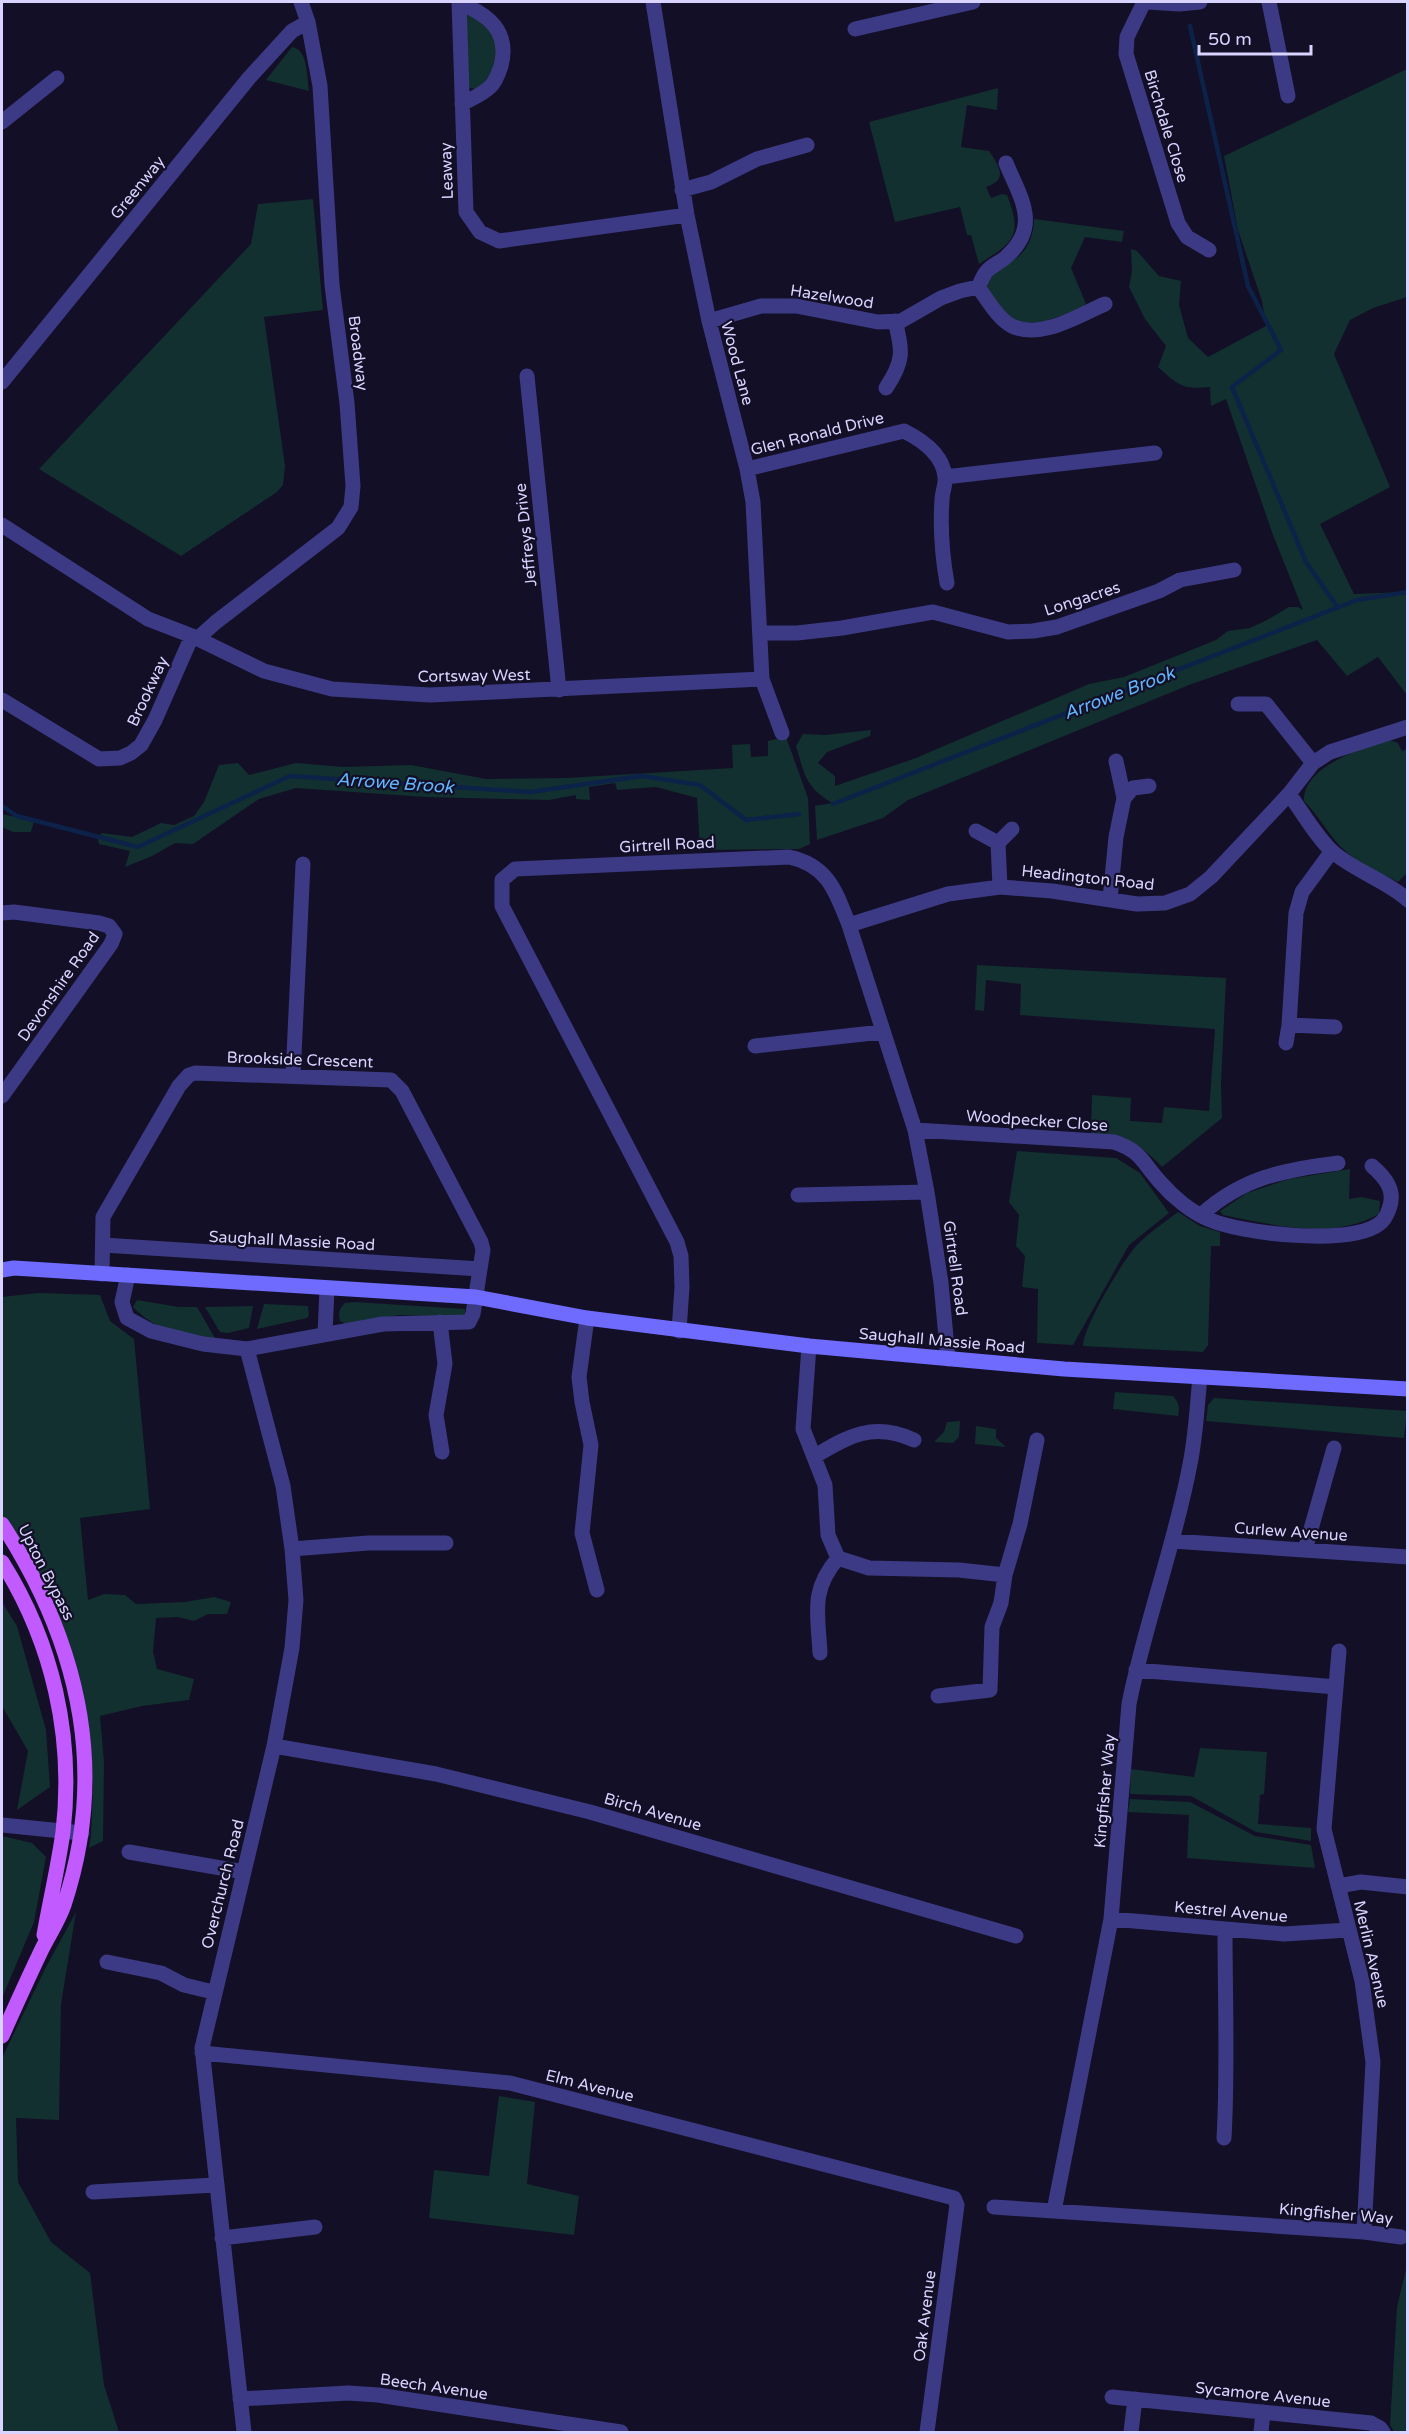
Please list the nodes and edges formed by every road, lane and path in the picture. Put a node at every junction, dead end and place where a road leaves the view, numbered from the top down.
1 (301, 2) edge
2 (459, 2) edge
3 (653, 2) edge
4 (973, 2) edge
5 (1146, 2) edge
6 (1269, 2) edge
7 (1190, 3) edge
8 (308, 22) junction
9 (855, 29) dead end
10 (57, 78) dead end
11 (1288, 96) dead end
12 (462, 104) junction
13 (2, 122) edge
14 (807, 146) dead end
15 (1006, 164) dead end
16 (682, 190) junction
17 (687, 215) junction
18 (1209, 250) dead end
19 (978, 287) junction
20 (1106, 304) dead end
21 (709, 321) junction
22 (895, 321) junction
23 (527, 376) dead end
24 (2, 382) edge
25 (886, 388) dead end
26 (1155, 453) dead end
27 (747, 469) junction
28 (945, 477) junction
29 (2, 525) edge
30 (1234, 570) dead end
31 (947, 583) dead end
32 (760, 633) junction
33 (195, 637) junction
34 (762, 679) junction
35 (559, 690) junction
36 (2, 700) edge
37 (1238, 704) dead end
38 (1407, 727) edge
39 (782, 733) dead end
40 (1116, 761) dead end
41 (1313, 763) junction
42 (1149, 786) dead end
43 (1289, 794) junction
44 (1124, 798) junction
45 (1012, 830) dead end
46 (976, 831) dead end
47 (998, 843) junction
48 (1332, 852) junction
49 (303, 864) dead end
50 (1000, 887) junction
51 (1110, 899) junction
52 (1407, 900) edge
53 (2, 913) edge
54 (849, 925) junction
55 (1289, 1024) junction
56 (1335, 1027) dead end
57 (882, 1032) junction
58 (1286, 1043) dead end
59 (755, 1046) dead end
60 (293, 1076) junction
61 (2, 1096) edge
62 (915, 1131) junction
63 (1338, 1162) dead end
64 (1372, 1166) dead end
65 (927, 1192) junction
66 (798, 1195) dead end
67 (1201, 1215) junction
68 (103, 1245) junction
69 (480, 1269) junction
70 (2, 1270) edge
71 (102, 1274) junction
72 (128, 1275) junction
73 (327, 1288) junction
74 (476, 1297) junction
75 (586, 1318) junction
76 (440, 1322) junction
77 (679, 1331) junction
78 (325, 1334) junction
79 (809, 1346) junction
80 (247, 1349) junction
81 (948, 1359) junction
82 (1200, 1377) junction
83 (1407, 1389) edge
84 (914, 1440) dead end
85 (1037, 1440) dead end
86 (1334, 1448) dead end
87 (442, 1452) dead end
88 (814, 1457) junction
89 (2, 1524) edge
90 (1172, 1541) junction
91 (446, 1543) dead end
92 (292, 1549) junction
93 (1305, 1550) junction
94 (1407, 1557) edge
95 (838, 1558) junction
96 (2, 1562) edge
97 (1005, 1575) junction
98 (597, 1590) dead end
99 (1339, 1652) dead end
100 (820, 1653) dead end
101 (1136, 1670) junction
102 (1336, 1687) junction
103 (938, 1696) dead end
104 (274, 1746) junction
105 (2, 1825) edge
106 (63, 1832) junction
107 (82, 1833) junction
108 (129, 1852) dead end
109 (244, 1872) junction
110 (1338, 1886) junction
111 (1407, 1887) edge
112 (1112, 1919) junction
113 (1225, 1929) junction
114 (1348, 1930) junction
115 (1016, 1936) dead end
116 (42, 1950) junction
117 (107, 1962) dead end
118 (213, 1992) junction
119 (2, 2036) edge
120 (202, 2053) junction
121 (1224, 2138) dead end
122 (215, 2185) junction
123 (93, 2192) dead end
124 (957, 2205) joint
125 (994, 2208) dead end
126 (1054, 2211) junction
127 (315, 2227) dead end
128 (1364, 2232) junction
129 (1401, 2237) dead end
130 (222, 2238) junction
131 (1112, 2397) dead end
132 (240, 2399) junction
133 (1136, 2399) junction
134 (1263, 2412) junction
135 (244, 2433) edge
136 (621, 2433) edge
137 (927, 2433) edge
138 (1131, 2433) edge
139 (1261, 2433) edge
140 (1383, 2433) edge

1 - 8 street, Broadway
2 - 12 street, Leaway
2 - 12 street
3 - 16 street, Wood Lane
4 - 9 street
5 - 7 street
5 - 18 street, Birchdale Close
6 - 11 street
8 - 24 street, Greenway
8 - 33 street, Broadway
10 - 13 street
12 - 17 street, Leaway
14 - 16 street
15 - 19 street
16 - 17 street, Wood Lane
17 - 21 street, Wood Lane
19 - 20 street
19 - 22 street, Hazelwood
21 - 22 street, Hazelwood
21 - 27 street, Wood Lane
22 - 25 street
23 - 35 street, Jeffreys Drive
26 - 28 street
27 - 28 street, Glen Ronald Drive
27 - 32 street, Wood Lane
28 - 31 street
29 - 33 street, Cortsway West
30 - 32 street, Longacres
32 - 34 street, Wood Lane
33 - 35 street, Cortsway West
33 - 36 street, Brookway
34 - 35 street, Cortsway West
34 - 39 street, Wood Lane
37 - 41 street
38 - 41 street, Headington Road
40 - 44 street
41 - 43 street, Headington Road
42 - 44 street
43 - 48 street
43 - 51 street, Headington Road
44 - 51 street
45 - 47 street
46 - 47 street
47 - 50 street
48 - 52 street
48 - 55 street
49 - 60 street
50 - 51 street, Headington Road
50 - 54 street, Headington Road
53 - 61 street, Devonshire Road
54 - 57 street, Girtrell Road
54 - 77 street, Girtrell Road
55 - 56 street
55 - 58 street
57 - 59 street
57 - 62 street, Girtrell Road
60 - 68 street, Brookside Crescent
60 - 69 street, Brookside Crescent
62 - 65 street, Girtrell Road
62 - 67 street, Woodpecker Close
63 - 67 street
64 - 67 street, Woodpecker Close
65 - 66 street
65 - 81 street, Girtrell Road
68 - 69 street, Saughall Massie Road
68 - 71 street, Brookside Crescent
69 - 74 street, Brookside Crescent
70 - 71 main road, Saughall Massie Road
71 - 72 main road, Saughall Massie Road
72 - 73 main road, Saughall Massie Road
72 - 80 street
73 - 74 main road, Saughall Massie Road
73 - 78 street
74 - 75 main road, Saughall Massie Road
74 - 76 street
75 - 77 main road, Saughall Massie Road
75 - 98 street
76 - 78 street
76 - 87 street
77 - 79 main road, Saughall Massie Road
78 - 80 street
79 - 81 main road, Saughall Massie Road
79 - 88 street
80 - 92 street, Overchurch Road
81 - 82 main road, Saughall Massie Road
82 - 83 main road, Saughall Massie Road
82 - 90 street, Kingfisher Way
84 - 88 street
85 - 97 street
86 - 93 street
88 - 95 street
89 - 107 main road, Upton Bypass
90 - 93 street, Curlew Avenue
90 - 101 street, Kingfisher Way
91 - 92 street
92 - 104 street, Overchurch Road
93 - 94 street, Curlew Avenue
95 - 97 street
95 - 100 street
96 - 106 main road, Upton Bypass
97 - 103 street
99 - 102 street, Merlin Avenue
101 - 102 street
101 - 112 street, Kingfisher Way
102 - 110 street, Merlin Avenue
104 - 109 street, Overchurch Road
104 - 115 street, Birch Avenue
105 - 106 street
106 - 107 street
106 - 116 main road, Upton Bypass
107 - 116 main road, Upton Bypass
108 - 109 street
109 - 118 street, Overchurch Road
110 - 111 street
110 - 114 street, Merlin Avenue
112 - 113 street, Kestrel Avenue
112 - 126 street, Kingfisher Way
113 - 114 street, Kestrel Avenue
113 - 121 street
114 - 128 street, Merlin Avenue
116 - 119 main road, Upton Bypass
117 - 118 street
118 - 120 street, Overchurch Road
120 - 122 street, Overchurch Road
120 - 124 street, Elm Avenue
122 - 123 street
122 - 130 street, Overchurch Road
124 - 137 street, Oak Avenue
125 - 126 street, Kingfisher Way
126 - 128 street, Kingfisher Way
127 - 130 street
128 - 129 street, Kingfisher Way
130 - 132 street, Overchurch Road
131 - 133 street, Sycamore Avenue
132 - 135 street, Overchurch Road
132 - 136 street, Beech Avenue
133 - 134 street, Sycamore Avenue
133 - 138 street
134 - 139 street
134 - 140 street, Sycamore Avenue

